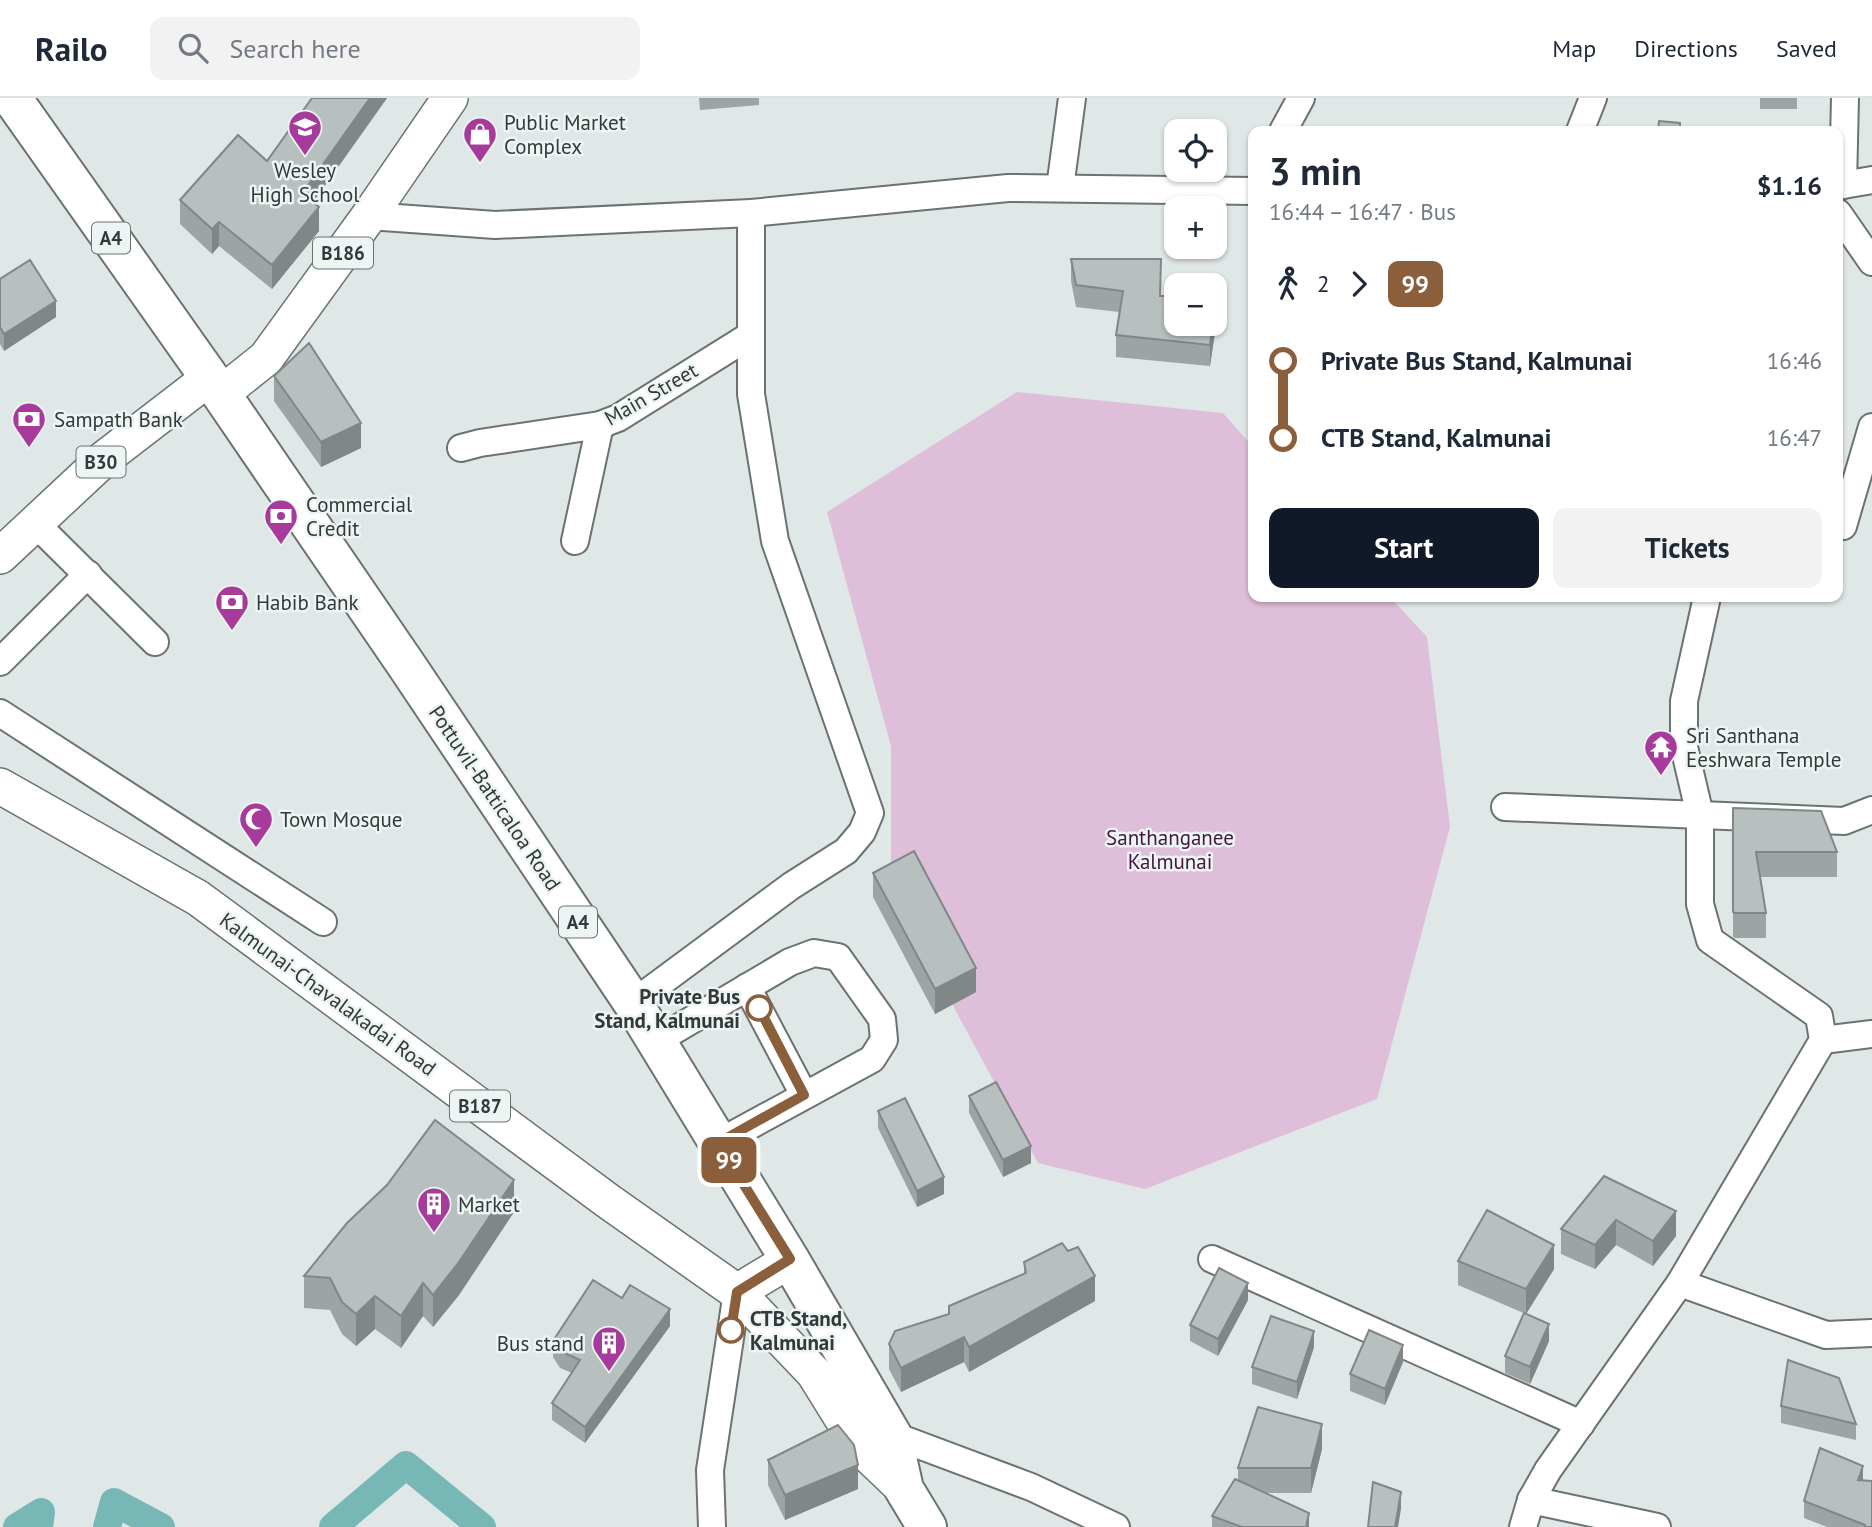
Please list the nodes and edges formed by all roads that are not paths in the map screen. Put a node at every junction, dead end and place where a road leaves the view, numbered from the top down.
1 (12, 98) edge
2 (450, 98) edge
3 (1072, 98) edge
4 (1301, 98) edge
5 (1593, 98) edge
6 (1845, 98) edge
7 (1286, 126) edge
8 (1582, 126) edge
9 (1843, 133) edge
10 (1872, 180) edge
11 (1843, 185) edge
12 (1060, 188) junction
13 (1248, 189) edge
14 (751, 213) junction
15 (369, 216) junction
16 (1843, 220) edge
17 (1872, 262) edge
18 (751, 335) junction
19 (215, 386) junction
20 (600, 425) junction
21 (1872, 427) edge
22 (461, 449) dead end
23 (34, 522) junction
24 (1843, 526) dead end
25 (576, 541) dead end
26 (0, 556) edge
27 (88, 574) junction
28 (1706, 602) edge
29 (155, 642) dead end
30 (0, 662) edge
31 (0, 713) edge
32 (0, 786) edge
33 (1505, 807) dead end
34 (1872, 810) edge
35 (1700, 815) junction
36 (323, 922) dead end
37 (747, 987) junction
38 (632, 1003) junction
39 (1872, 1034) edge
40 (1823, 1040) junction
41 (656, 1041) junction
42 (804, 1095) junction
43 (718, 1143) junction
44 (790, 1259) junction
45 (1212, 1259) dead end
46 (1681, 1283) junction
47 (737, 1292) junction
48 (1872, 1333) edge
49 (1581, 1424) junction
50 (892, 1435) junction
51 (904, 1489) junction
52 (1531, 1500) junction
53 (712, 1527) edge
54 (927, 1527) edge
55 (1116, 1527) edge
56 (1523, 1527) edge
57 (1657, 1527) edge

1 - 19 highway, Pottuvil-Batticaloa Road / A4
2 - 15 main road, B186
3 - 12 street
4 - 7 street
5 - 8 street
6 - 9 street
10 - 11 street
12 - 13 street
12 - 14 street
14 - 15 street
14 - 18 street
15 - 19 main road, B186
16 - 17 street
18 - 20 street, Main Street
18 - 38 street
19 - 23 main road, B30
19 - 38 highway, Pottuvil-Batticaloa Road / A4
20 - 22 street, Main Street
20 - 25 street
21 - 24 street
23 - 26 main road, B30
23 - 27 street
27 - 29 street
27 - 30 street
28 - 35 street
31 - 36 street
32 - 47 main road, Kalmunai-Chavalakadai Road / B187
33 - 35 street
34 - 35 street
35 - 40 street
37 - 41 street
37 - 42 street
37 - 42 street
38 - 41 highway, Pottuvil-Batticaloa Road / A4
39 - 40 street
40 - 46 street
41 - 43 highway, Pottuvil-Batticaloa Road / A4
42 - 43 street
43 - 44 highway, Pottuvil-Batticaloa Road / A4
44 - 47 main road
44 - 50 highway, Pottuvil-Batticaloa Road / A4
45 - 49 street
46 - 48 street
46 - 49 street
47 - 51 main road, Kalmunai-Chavalakadai Road / B187
47 - 53 street
49 - 52 street
50 - 51 highway, Pottuvil-Batticaloa Road / A4
50 - 55 street
51 - 54 highway, Pottuvil-Batticaloa Road / A4
52 - 56 street
52 - 57 street

